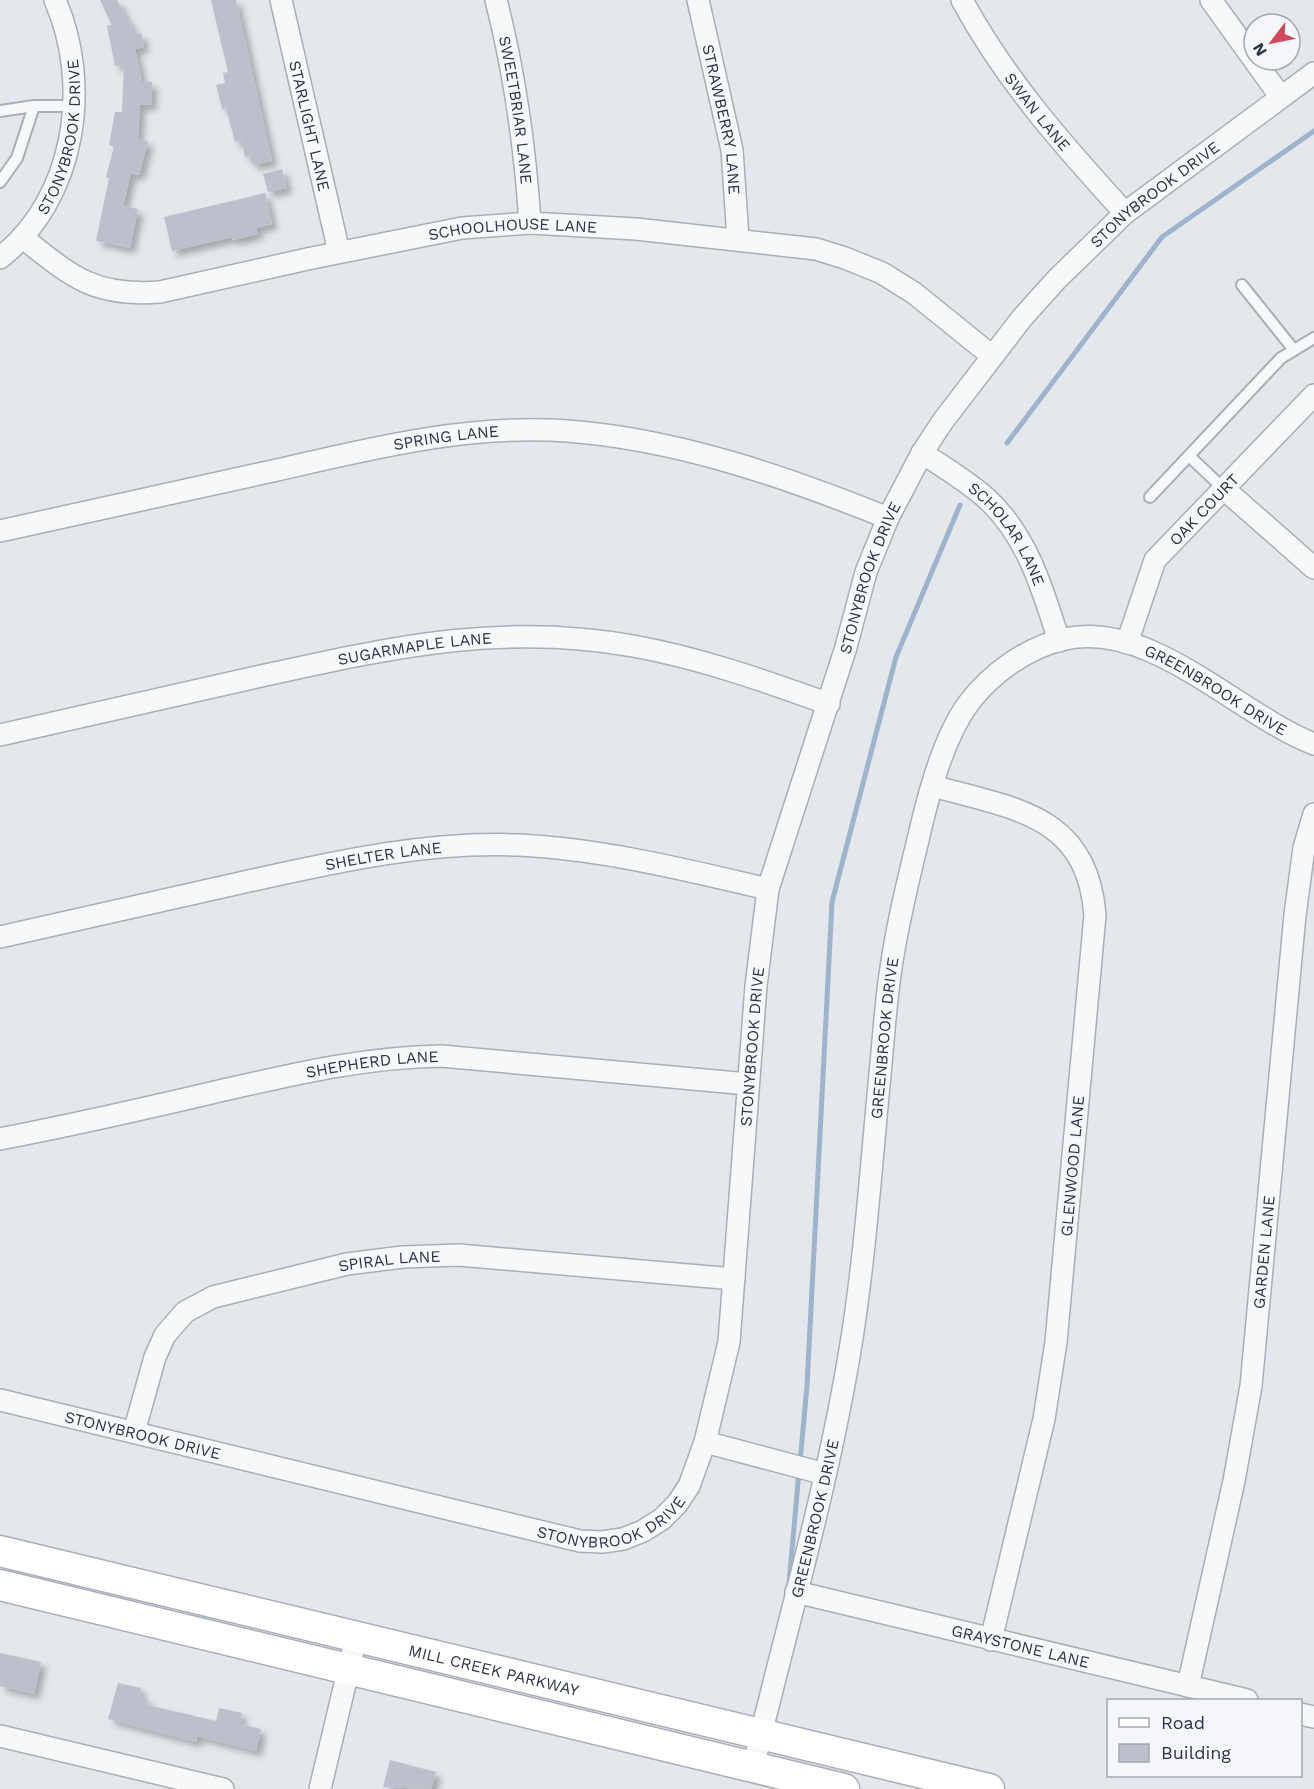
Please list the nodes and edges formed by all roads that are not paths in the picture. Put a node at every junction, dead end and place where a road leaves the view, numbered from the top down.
1 (55, 0) edge
2 (281, 0) edge
3 (496, 0) edge
4 (698, 0) edge
5 (962, 0) edge
6 (1210, 0) edge
7 (1314, 73) edge
8 (1280, 96) junction
9 (34, 106) junction
10 (75, 106) junction
11 (0, 111) edge
12 (0, 182) edge
13 (1125, 213) junction
14 (530, 223) junction
15 (22, 237) junction
16 (738, 239) junction
17 (339, 252) junction
18 (0, 258) edge
19 (1242, 285) dead end
20 (1314, 338) edge
21 (1294, 350) junction
22 (992, 356) junction
23 (1314, 395) edge
24 (922, 453) junction
25 (1189, 456) junction
26 (1223, 488) junction
27 (1150, 497) dead end
28 (888, 518) junction
29 (0, 531) edge
30 (1314, 568) edge
31 (1059, 641) junction
32 (1127, 643) junction
33 (829, 704) junction
34 (0, 735) edge
35 (1314, 744) edge
36 (933, 786) junction
37 (1314, 814) edge
38 (768, 889) junction
39 (0, 937) edge
40 (748, 1084) junction
41 (0, 1139) edge
42 (734, 1279) junction
43 (0, 1400) edge
44 (134, 1432) junction
45 (705, 1442) junction
46 (825, 1474) junction
47 (0, 1551) edge
48 (0, 1585) edge
49 (796, 1592) junction
50 (356, 1638) junction
51 (991, 1640) junction
52 (348, 1670) junction
53 (1188, 1686) junction
54 (1239, 1699) edge
55 (760, 1734) junction
56 (0, 1736) edge
57 (753, 1767) junction
58 (223, 1789) edge
59 (320, 1789) edge
60 (844, 1789) edge
61 (988, 1789) edge

1 - 10 street, STONYBROOK DRIVE
2 - 17 street, STARLIGHT LANE
3 - 14 street, SWEETBRIAR LANE
4 - 16 street, STRAWBERRY LANE
5 - 13 street, SWAN LANE
6 - 8 street
7 - 8 street, STONYBROOK DRIVE
8 - 13 street, STONYBROOK DRIVE
9 - 10 lane
9 - 11 lane
9 - 12 lane
10 - 15 street, STONYBROOK DRIVE
13 - 22 street, STONYBROOK DRIVE
14 - 16 street, SCHOOLHOUSE LANE
14 - 17 street, SCHOOLHOUSE LANE
15 - 17 street, SCHOOLHOUSE LANE
15 - 18 street, STONYBROOK DRIVE
16 - 22 street, SCHOOLHOUSE LANE
19 - 21 lane
20 - 21 lane
21 - 25 lane
22 - 24 street, STONYBROOK DRIVE
23 - 26 street, OAK COURT
24 - 28 street, STONYBROOK DRIVE
24 - 31 street, SCHOLAR LANE
25 - 26 lane
25 - 27 lane
26 - 30 street
26 - 32 street, OAK COURT
28 - 29 street, SPRING LANE
28 - 33 street, STONYBROOK DRIVE
31 - 32 street, GREENBROOK DRIVE
31 - 36 street, GREENBROOK DRIVE
32 - 35 street, GREENBROOK DRIVE
33 - 34 street, SUGARMAPLE LANE
33 - 38 street, STONYBROOK DRIVE
36 - 46 street, GREENBROOK DRIVE
36 - 51 street, GLENWOOD LANE
37 - 53 street, GARDEN LANE
38 - 39 street, SHELTER LANE
38 - 40 street, STONYBROOK DRIVE
40 - 41 street, SHEPHERD LANE
40 - 42 street, STONYBROOK DRIVE
42 - 44 street, SPIRAL LANE
42 - 45 street, STONYBROOK DRIVE
43 - 44 street, STONYBROOK DRIVE
44 - 45 street, STONYBROOK DRIVE
45 - 46 street
46 - 49 street, GREENBROOK DRIVE
47 - 50 main road, MILL CREEK PARKWAY
48 - 52 main road, MILL CREEK PARKWAY
49 - 51 street, GRAYSTONE LANE
49 - 55 street, GREENBROOK DRIVE
50 - 52 street
50 - 55 main road, MILL CREEK PARKWAY
51 - 53 street, GRAYSTONE LANE
52 - 57 main road, MILL CREEK PARKWAY
52 - 59 street
53 - 54 street, GRAYSTONE LANE
55 - 57 street, GREENBROOK DRIVE
55 - 61 main road, MILL CREEK PARKWAY
56 - 58 street
57 - 60 main road, MILL CREEK PARKWAY

